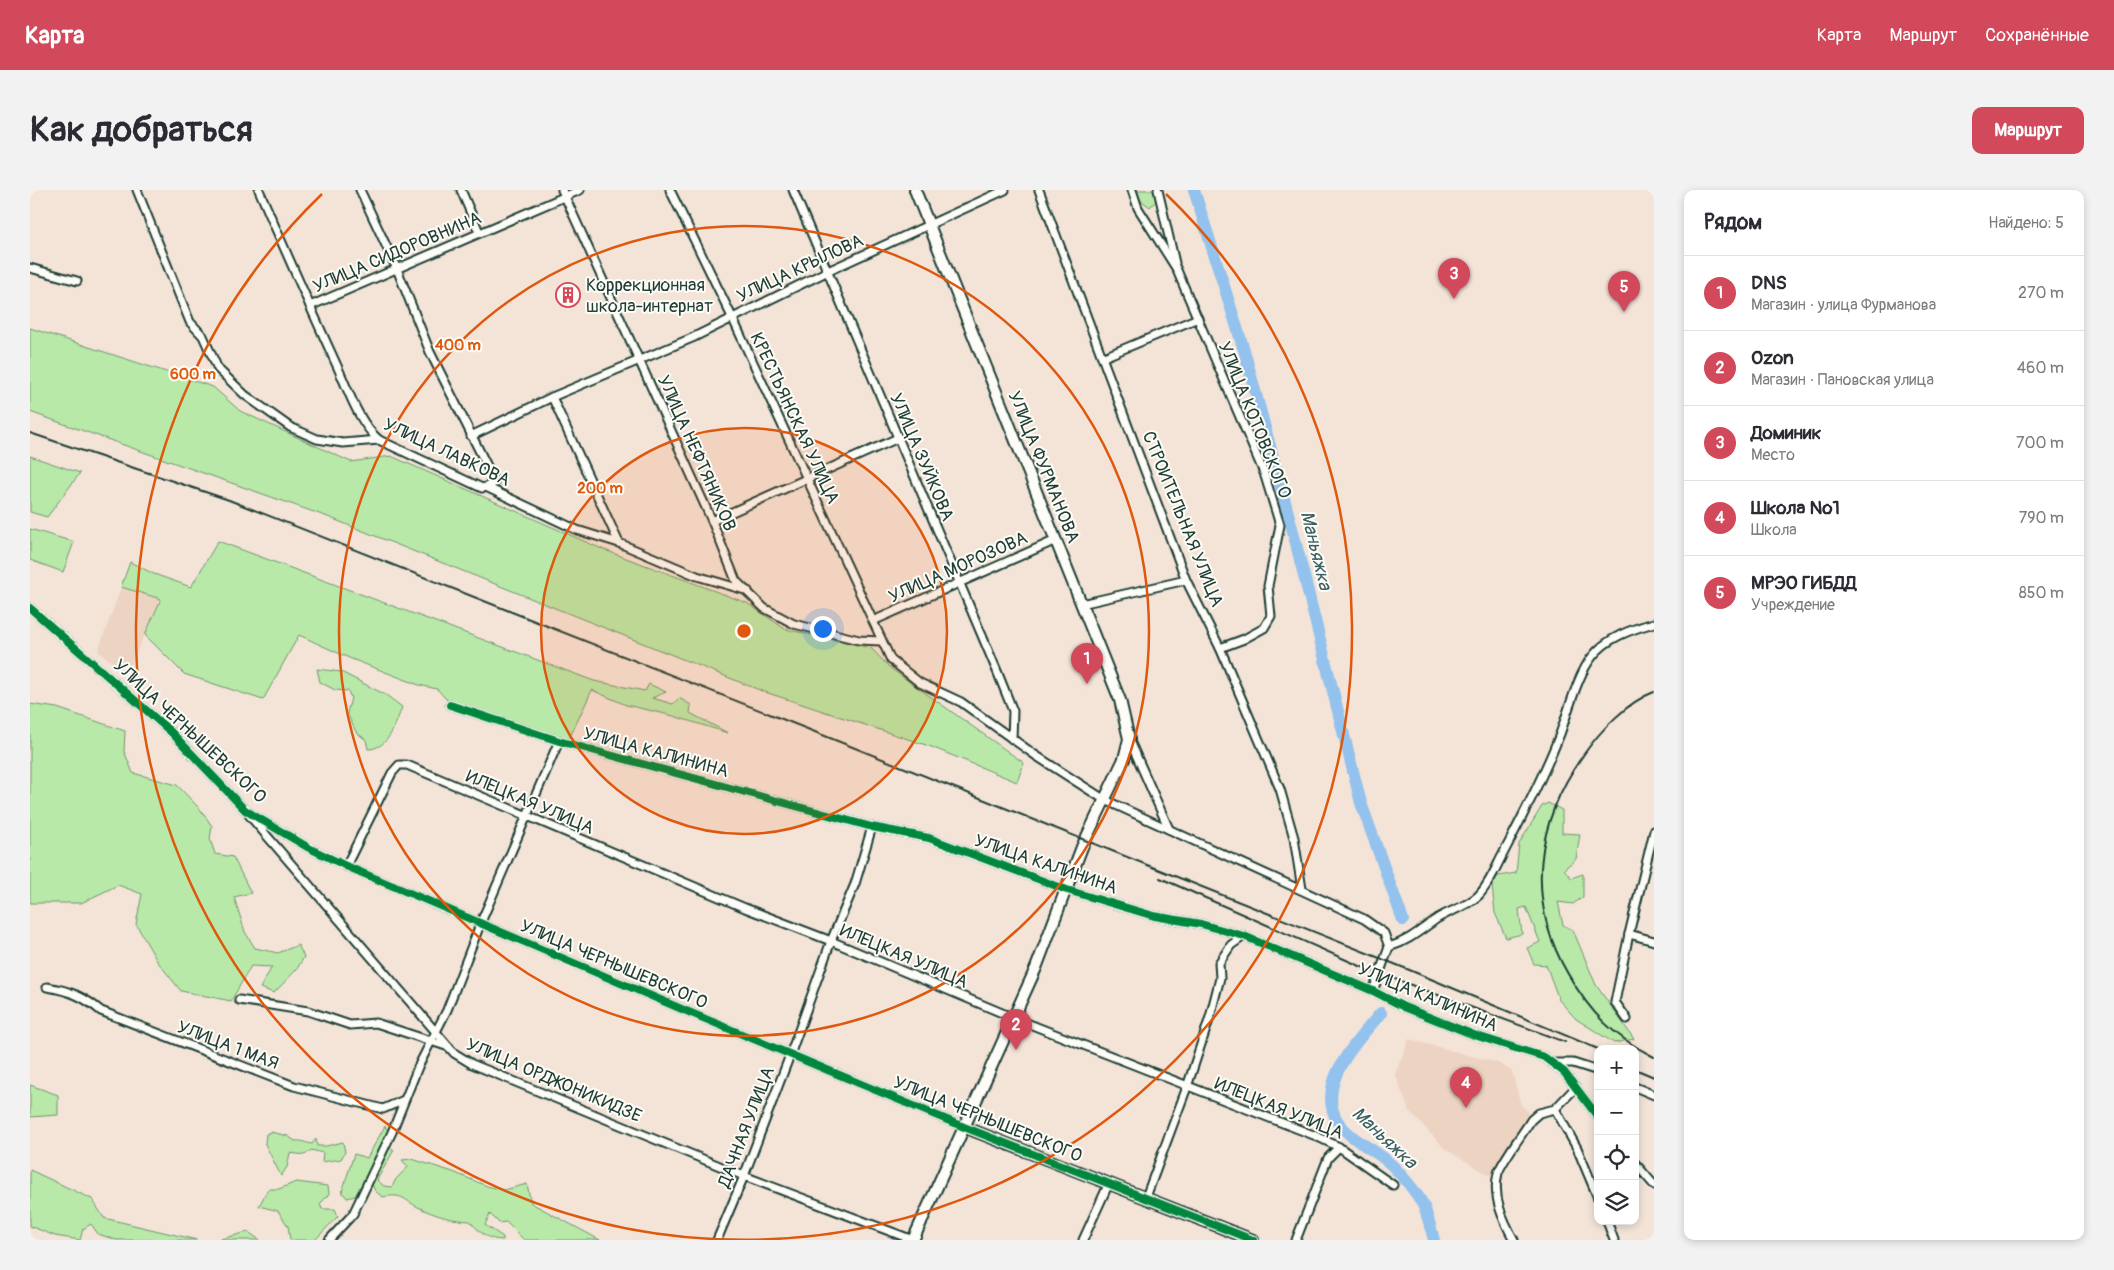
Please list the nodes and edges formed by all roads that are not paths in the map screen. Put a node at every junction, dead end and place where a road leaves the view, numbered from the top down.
1 (137, 190) edge
2 (260, 190) edge
3 (360, 190) edge
4 (461, 190) edge
5 (562, 190) edge
6 (580, 190) edge
7 (670, 190) edge
8 (793, 190) edge
9 (915, 190) edge
10 (1006, 190) edge
11 (1039, 190) edge
12 (1132, 190) edge
13 (1158, 190) edge
14 (565, 198) junction
15 (929, 224) junction
16 (479, 232) junction
17 (30, 268) edge
18 (1176, 268) junction
19 (396, 269) junction
20 (828, 271) junction
21 (77, 282) dead end
22 (310, 306) junction
23 (732, 317) junction
24 (1198, 318) junction
25 (1104, 357) junction
26 (640, 360) junction
27 (552, 397) junction
28 (471, 436) junction
29 (898, 438) junction
30 (379, 440) junction
31 (807, 478) junction
32 (486, 487) junction
33 (712, 521) junction
34 (1056, 540) junction
35 (619, 543) junction
36 (1186, 580) junction
37 (959, 582) junction
38 (748, 591) junction
39 (1081, 604) junction
40 (30, 608) edge
41 (873, 621) junction
42 (1654, 623) edge
43 (881, 641) junction
44 (1220, 648) junction
45 (450, 705) dead end
46 (1012, 739) junction
47 (1128, 739) junction
48 (558, 741) junction
49 (1105, 800) junction
50 (245, 810) junction
51 (526, 817) junction
52 (872, 827) junction
53 (1169, 829) junction
54 (1654, 831) edge
55 (346, 866) junction
56 (1302, 889) junction
57 (1067, 890) junction
58 (481, 922) junction
59 (1629, 934) junction
60 (1244, 936) junction
61 (831, 941) junction
62 (1654, 941) edge
63 (1389, 946) junction
64 (47, 987) dead end
65 (1373, 991) junction
66 (239, 1000) dead end
67 (1014, 1018) junction
68 (1627, 1019) dead end
69 (435, 1030) junction
70 (431, 1041) junction
71 (449, 1047) junction
72 (790, 1056) junction
73 (1553, 1063) junction
74 (1594, 1070) edge
75 (1187, 1087) junction
76 (1575, 1088) junction
77 (1639, 1089) edge
78 (1654, 1095) edge
79 (404, 1100) junction
80 (1555, 1108) junction
81 (1594, 1112) edge
82 (964, 1127) junction
83 (1339, 1146) junction
84 (1639, 1168) edge
85 (744, 1176) junction
86 (1109, 1183) junction
87 (1393, 1185) dead end
88 (1654, 1185) edge
89 (1594, 1188) edge
90 (1146, 1197) junction
91 (1608, 1225) edge
92 (329, 1240) edge
93 (716, 1240) edge
94 (913, 1240) edge
95 (1083, 1240) edge
96 (1253, 1240) edge
97 (1296, 1240) edge
98 (1514, 1240) edge
99 (1614, 1240) edge

1 - 30 street
2 - 22 street, УЛИЦА ЛАВКОВА
3 - 19 street
4 - 16 street
5 - 14 street, УЛИЦА НЕФТЯНИКОВ
6 - 14 street, УЛИЦА СИДОРОВНИНА
7 - 23 street, КРЕСТЬЯНСКАЯ УЛИЦА
8 - 20 street, УЛИЦА ЗУЙКОВА
9 - 15 main road, УЛИЦА ФУРМАНОВА
10 - 15 street, УЛИЦА КРЫЛОВА
11 - 25 street, СТРОИТЕЛЬНАЯ УЛИЦА
12 - 18 street, УЛИЦА КОТОВСКОГО
13 - 18 street
14 - 16 street, УЛИЦА СИДОРОВНИНА
14 - 26 street, УЛИЦА НЕФТЯНИКОВ
15 - 20 street, УЛИЦА КРЫЛОВА
15 - 34 main road, УЛИЦА ФУРМАНОВА
16 - 19 street, УЛИЦА СИДОРОВНИНА
17 - 21 street
18 - 24 street, УЛИЦА КОТОВСКОГО
19 - 22 street, УЛИЦА СИДОРОВНИНА
19 - 28 street
20 - 23 street, УЛИЦА КРЫЛОВА
20 - 29 street, УЛИЦА ЗУЙКОВА
22 - 30 street, УЛИЦА ЛАВКОВА
23 - 26 street, УЛИЦА КРЫЛОВА
23 - 31 street, КРЕСТЬЯНСКАЯ УЛИЦА
24 - 25 street
24 - 44 street, УЛИЦА КОТОВСКОГО
25 - 36 street, СТРОИТЕЛЬНАЯ УЛИЦА
26 - 27 street, УЛИЦА КРЫЛОВА
26 - 33 street, УЛИЦА НЕФТЯНИКОВ
27 - 28 street, УЛИЦА КРЫЛОВА
27 - 35 street
28 - 32 street
29 - 31 street
29 - 37 street, УЛИЦА ЗУЙКОВА
30 - 32 street, УЛИЦА ЛАВКОВА
31 - 33 street
31 - 41 street, КРЕСТЬЯНСКАЯ УЛИЦА
32 - 35 street, УЛИЦА ЛАВКОВА
33 - 38 street, УЛИЦА НЕФТЯНИКОВ
34 - 37 street, УЛИЦА МОРОЗОВА
34 - 39 main road, УЛИЦА ФУРМАНОВА
35 - 38 street, УЛИЦА ЛАВКОВА
36 - 39 street
36 - 44 street, СТРОИТЕЛЬНАЯ УЛИЦА
37 - 41 street, УЛИЦА МОРОЗОВА
37 - 46 street, УЛИЦА ЗУЙКОВА
38 - 43 street, УЛИЦА НЕФТЯНИКОВ
39 - 47 main road, УЛИЦА ФУРМАНОВА
40 - 50 street, УЛИЦА ЧЕРНЫШЕВСКОГО
41 - 43 street, КРЕСТЬЯНСКАЯ УЛИЦА
42 - 63 street
43 - 46 street, КРЕСТЬЯНСКАЯ УЛИЦА
44 - 56 street, СТРОИТЕЛЬНАЯ УЛИЦА
45 - 48 street, УЛИЦА КАЛИНИНА
46 - 49 street
47 - 49 main road, УЛИЦА ФУРМАНОВА
47 - 53 street
48 - 51 street
48 - 52 street, УЛИЦА КАЛИНИНА
49 - 53 street
49 - 57 main road, УЛИЦА ФУРМАНОВА
50 - 55 street, УЛИЦА ЧЕРНЫШЕВСКОГО
50 - 69 street, УЛИЦА ОРДЖОНИКИДЗЕ
51 - 55 street, ИЛЕЦКАЯ УЛИЦА
51 - 58 street
51 - 61 street, ИЛЕЦКАЯ УЛИЦА
52 - 57 street, УЛИЦА КАЛИНИНА
52 - 61 street, ДАЧНАЯ УЛИЦА
53 - 56 street
54 - 59 street
55 - 58 street, УЛИЦА ЧЕРНЫШЕВСКОГО
56 - 63 street
57 - 60 street, УЛИЦА КАЛИНИНА
57 - 67 main road, УЛИЦА ФУРМАНОВА
58 - 69 street
58 - 72 street, УЛИЦА ЧЕРНЫШЕВСКОГО
59 - 62 street
59 - 68 street
60 - 65 street, УЛИЦА КАЛИНИНА
60 - 75 street
61 - 67 street, ИЛЕЦКАЯ УЛИЦА
61 - 72 street, ДАЧНАЯ УЛИЦА
63 - 65 street
64 - 79 street, УЛИЦА 1 МАЯ
65 - 73 street, УЛИЦА КАЛИНИНА
66 - 70 street
67 - 75 street, ИЛЕЦКАЯ УЛИЦА
67 - 82 main road, УЛИЦА ФУРМАНОВА
69 - 70 street
69 - 71 street, УЛИЦА ОРДЖОНИКИДЗЕ
70 - 71 street
70 - 79 street
71 - 85 street, УЛИЦА ОРДЖОНИКИДЗЕ
72 - 82 street, УЛИЦА ЧЕРНЫШЕВСКОГО
72 - 85 street, ДАЧНАЯ УЛИЦА
73 - 74 street
73 - 76 street, УЛИЦА КАЛИНИНА
75 - 83 street, ИЛЕЦКАЯ УЛИЦА
75 - 90 street
76 - 80 street
76 - 81 street, УЛИЦА КАЛИНИНА
77 - 78 street
79 - 92 street
80 - 89 street
80 - 98 street
82 - 86 main road, УЛИЦА ЧЕРНЫШЕВСКОГО
82 - 94 main road, УЛИЦА ФУРМАНОВА
83 - 87 street, ИЛЕЦКАЯ УЛИЦА
83 - 97 street
84 - 88 street
85 - 93 street, ДАЧНАЯ УЛИЦА
85 - 94 street, УЛИЦА ОРДЖОНИКИДЗЕ
86 - 90 main road, УЛИЦА ЧЕРНЫШЕВСКОГО
86 - 95 street
90 - 96 main road, УЛИЦА ЧЕРНЫШЕВСКОГО
91 - 99 street

